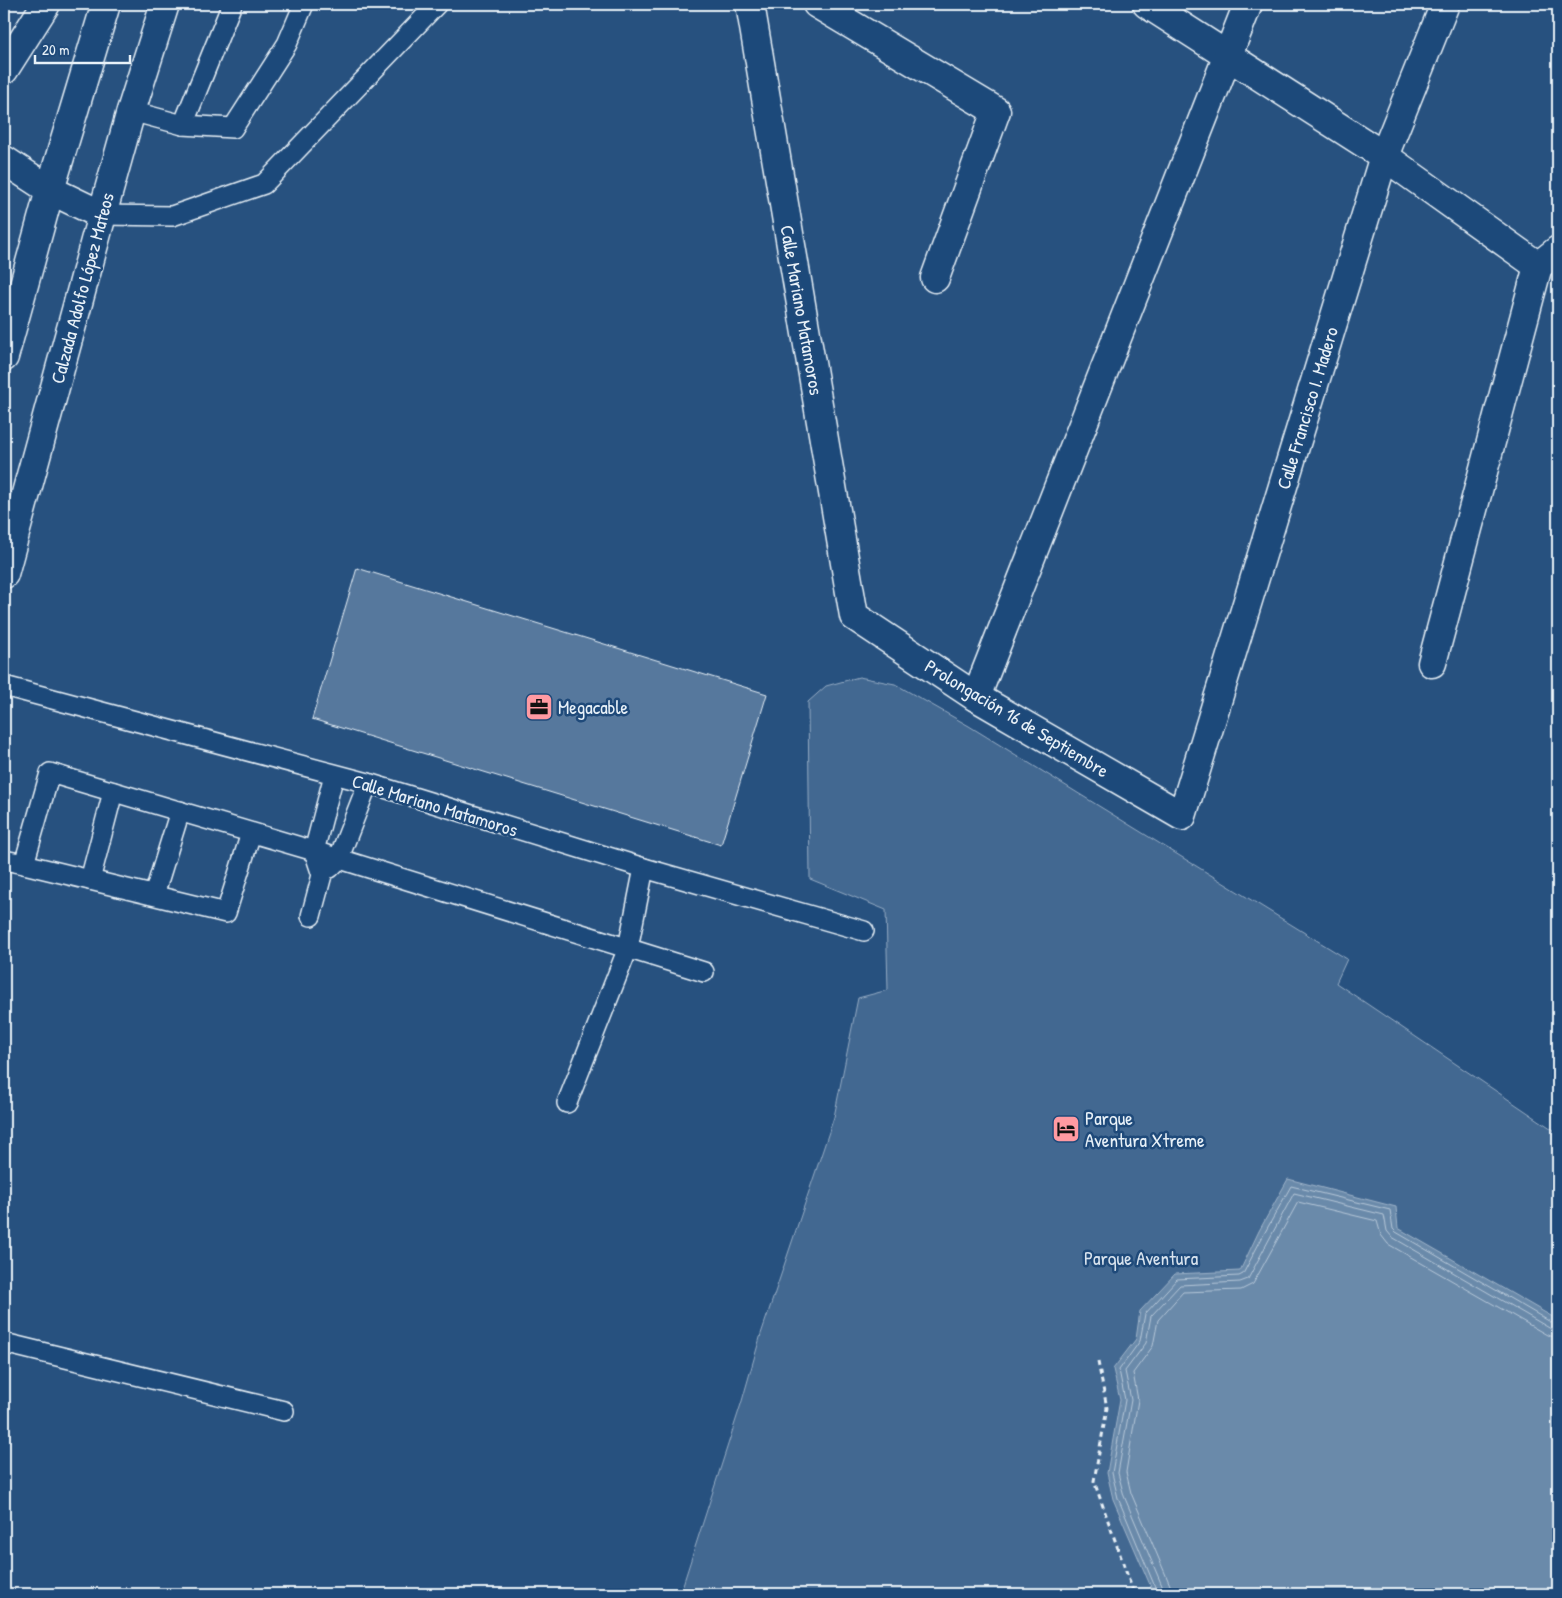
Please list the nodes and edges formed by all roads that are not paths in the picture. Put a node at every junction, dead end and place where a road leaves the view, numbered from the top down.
1 (46, 4) edge
2 (106, 4) edge
3 (165, 4) edge
4 (232, 4) edge
5 (304, 4) edge
6 (436, 4) edge
7 (750, 4) edge
8 (817, 4) edge
9 (1147, 4) edge
10 (1248, 4) edge
11 (1445, 4) edge
12 (1228, 55) junction
13 (4, 70) edge
14 (132, 112) junction
15 (183, 125) junction
16 (1384, 156) junction
17 (4, 160) edge
18 (50, 190) junction
19 (102, 215) junction
20 (1548, 258) edge
21 (935, 278) dead end
22 (4, 357) edge
23 (4, 574) edge
24 (854, 616) joint
25 (1432, 664) dead end
26 (4, 686) edge
27 (976, 697) junction
28 (334, 775) junction
29 (368, 783) junction
30 (113, 792) junction
31 (180, 811) junction
32 (1182, 816) joint
33 (251, 833) junction
34 (314, 851) junction
35 (4, 860) edge
36 (338, 860) junction
37 (24, 864) junction
38 (644, 868) junction
39 (322, 875) junction
40 (90, 880) junction
41 (154, 896) junction
42 (311, 916) dead end
43 (864, 931) dead end
44 (628, 948) junction
45 (704, 972) dead end
46 (567, 1103) dead end
47 (4, 1343) edge
48 (284, 1411) dead end

1 - 13 street
2 - 18 street
3 - 14 street, Calzada Adolfo López Mateos
4 - 15 lane
5 - 15 lane
6 - 19 lane
7 - 24 street, Calle Mariano Matamoros
8 - 21 street
9 - 12 street
10 - 12 street
11 - 16 street, Calle Francisco I. Madero
12 - 16 street
12 - 27 street
14 - 15 lane
14 - 19 street, Calzada Adolfo López Mateos
16 - 20 street
16 - 32 street, Calle Francisco I. Madero
17 - 18 street
18 - 19 street
18 - 22 street
19 - 23 street, Calzada Adolfo López Mateos
20 - 25 street
24 - 27 street, Prolongación 16 de Septiembre
26 - 28 lane, Calle Mariano Matamoros
27 - 32 street, Prolongación 16 de Septiembre
28 - 29 lane, Calle Mariano Matamoros
28 - 34 lane
29 - 36 lane
29 - 38 lane, Calle Mariano Matamoros
30 - 31 lane
30 - 37 lane
30 - 40 lane
31 - 33 lane
31 - 41 lane
33 - 34 lane
33 - 41 lane
34 - 36 lane
34 - 39 lane
35 - 37 lane
36 - 39 lane
36 - 44 lane
37 - 40 lane
38 - 43 lane, Calle Mariano Matamoros
38 - 44 lane
39 - 42 lane
40 - 41 lane
44 - 45 lane
44 - 46 lane
47 - 48 lane

